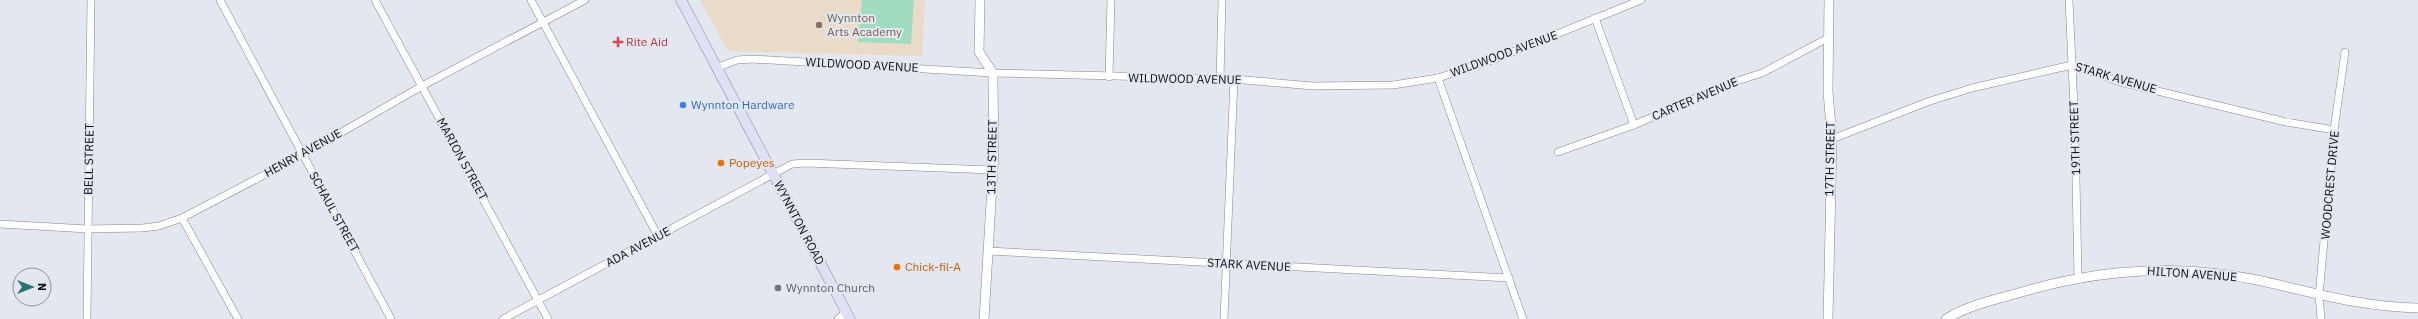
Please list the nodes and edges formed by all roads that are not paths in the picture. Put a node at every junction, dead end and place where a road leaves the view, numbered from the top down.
1 (91, 0) edge
2 (220, 0) edge
3 (376, 0) edge
4 (531, 0) edge
5 (585, 0) edge
6 (681, 0) edge
7 (980, 0) edge
8 (1111, 0) edge
9 (1222, 0) edge
10 (1641, 0) edge
11 (1829, 0) edge
12 (2069, 0) edge
13 (1595, 18) junction
14 (542, 22) junction
15 (1828, 38) junction
16 (2345, 52) dead end
17 (2072, 65) junction
18 (716, 68) junction
19 (993, 73) junction
20 (1109, 77) junction
21 (1438, 78) junction
22 (1220, 79) junction
23 (1234, 79) junction
24 (422, 86) junction
25 (1634, 125) junction
26 (2334, 130) junction
27 (1832, 139) junction
28 (1558, 152) dead end
29 (302, 155) junction
30 (993, 170) junction
31 (772, 175) junction
32 (182, 218) junction
33 (0, 224) edge
34 (88, 229) junction
35 (658, 236) junction
36 (989, 251) junction
37 (1227, 264) junction
38 (2078, 277) junction
39 (1509, 278) junction
40 (2320, 296) junction
41 (539, 300) junction
42 (2418, 308) edge
43 (845, 317) edge
44 (87, 319) edge
45 (238, 319) edge
46 (391, 319) edge
47 (503, 319) edge
48 (548, 319) edge
49 (984, 319) edge
50 (1224, 319) edge
51 (1523, 319) edge
52 (1828, 319) edge
53 (1946, 319) edge
54 (2322, 319) edge

1 - 34 street, BELL STREET
2 - 29 street, SCHAUL STREET
3 - 24 street, MARION STREET
4 - 14 street
5 - 14 street, HENRY AVENUE
6 - 18 main road, WYNNTON ROAD
7 - 19 street
8 - 20 street
9 - 22 street
10 - 13 street, WILDWOOD AVENUE
11 - 15 street, 17TH STREET
12 - 17 street, 19TH STREET
13 - 21 street, WILDWOOD AVENUE
13 - 25 street
14 - 24 street, HENRY AVENUE
14 - 35 street
15 - 25 street, CARTER AVENUE
15 - 27 street, 17TH STREET
16 - 26 street, WOODCREST DRIVE
17 - 26 street, STARK AVENUE
17 - 27 street, STARK AVENUE
17 - 38 street, 19TH STREET
18 - 19 street, WILDWOOD AVENUE
18 - 31 main road, WYNNTON ROAD
19 - 20 street, WILDWOOD AVENUE
19 - 30 street, 13TH STREET
20 - 22 street, WILDWOOD AVENUE
21 - 23 street, WILDWOOD AVENUE
21 - 39 street
22 - 23 street, WILDWOOD AVENUE
23 - 37 street
24 - 29 street, HENRY AVENUE
24 - 41 street, MARION STREET
25 - 28 street, CARTER AVENUE
26 - 40 street, WOODCREST DRIVE
27 - 52 street, 17TH STREET
29 - 32 street, HENRY AVENUE
29 - 46 street, SCHAUL STREET
30 - 31 street
30 - 36 street, 13TH STREET
31 - 35 street, ADA AVENUE
31 - 43 main road, WYNNTON ROAD
32 - 34 street, HENRY AVENUE
32 - 45 street
33 - 34 street, HENRY AVENUE
34 - 44 street, BELL STREET
35 - 41 street, ADA AVENUE
36 - 37 street, STARK AVENUE
36 - 49 street, 13TH STREET
37 - 39 street, STARK AVENUE
37 - 50 street
38 - 40 street, HILTON AVENUE
38 - 53 street, HILTON AVENUE
39 - 51 street
40 - 42 street, HILTON AVENUE
40 - 54 street, WOODCREST DRIVE
41 - 47 street, ADA AVENUE
41 - 48 street, MARION STREET

